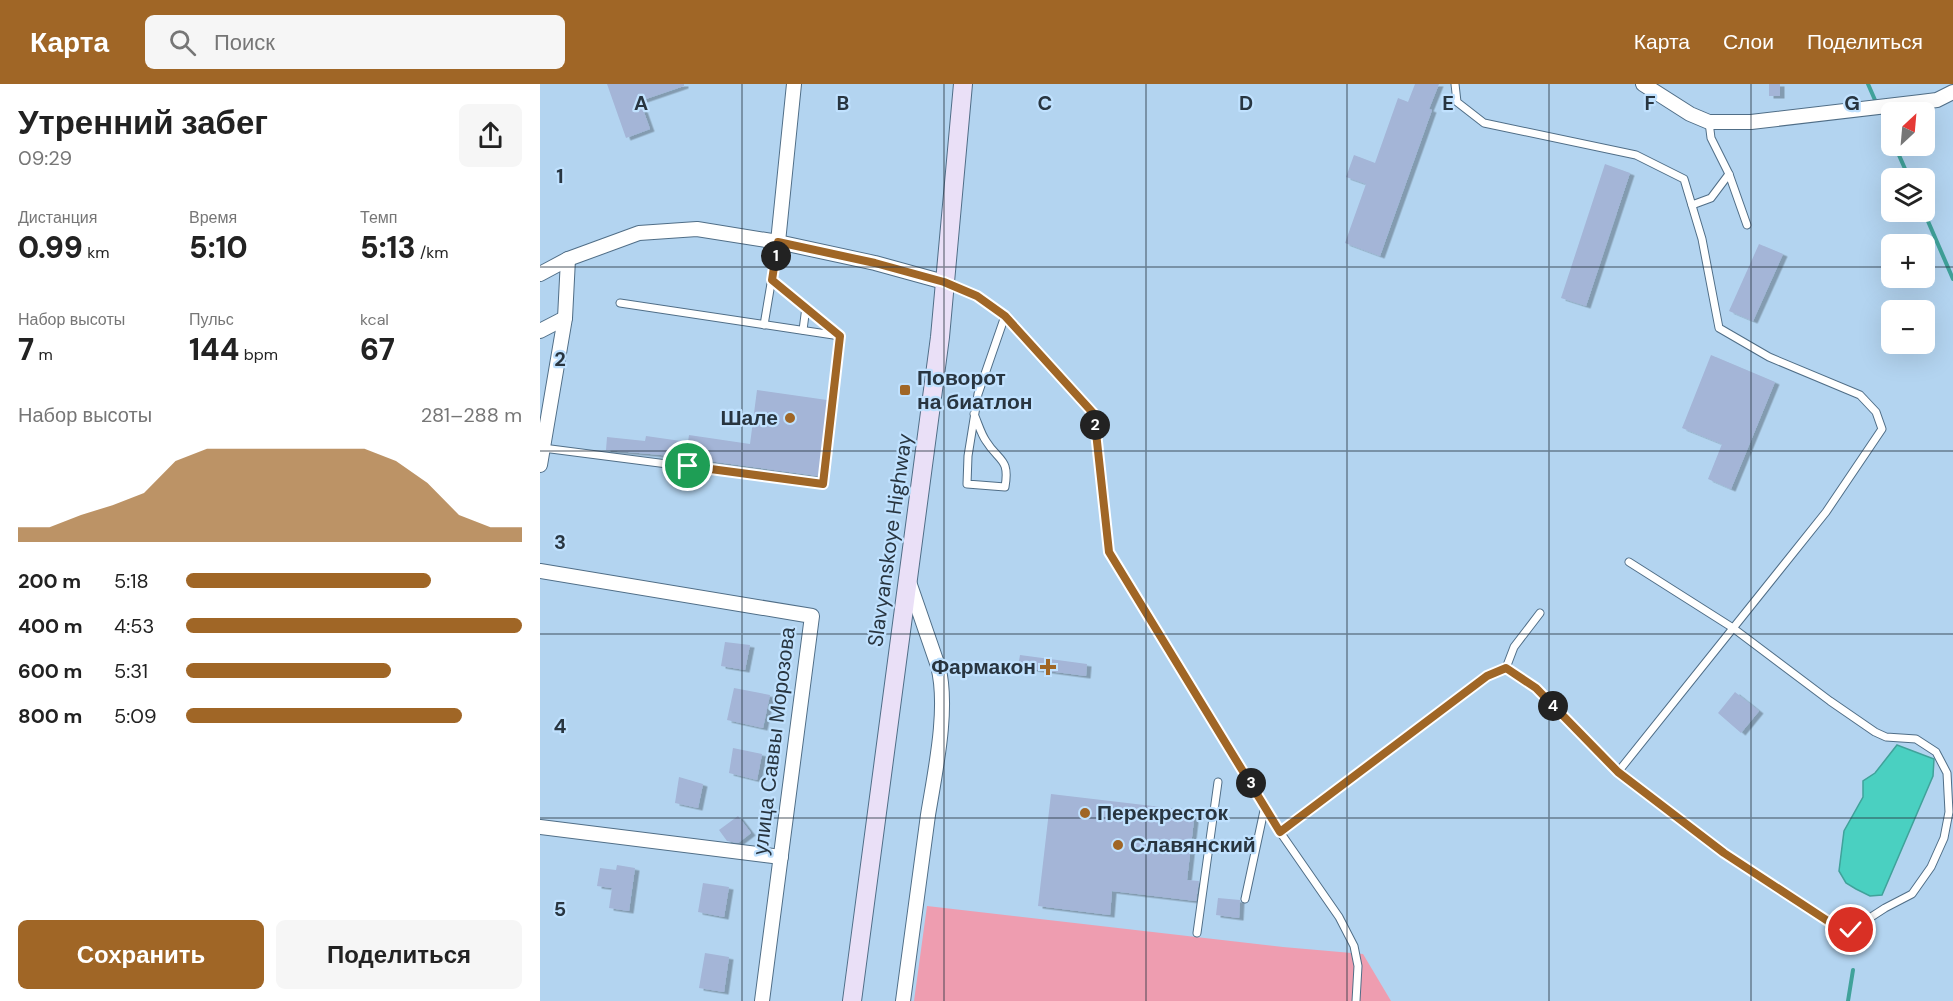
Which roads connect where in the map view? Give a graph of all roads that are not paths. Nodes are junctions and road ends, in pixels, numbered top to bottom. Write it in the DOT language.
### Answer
graph roads {
  1 [pos="794,84"];
  2 [pos="963,84"];
  3 [pos="1455,84"];
  4 [pos="1643,84"];
  5 [pos="1953,92"];
  6 [pos="1709,122"];
  7 [pos="1729,174"];
  8 [pos="1692,205"];
  9 [pos="1748,225"];
  10 [pos="778,242"];
  11 [pos="568,259"];
  12 [pos="540,274"];
  13 [pos="772,280"];
  14 [pos="944,282"];
  15 [pos="620,303"];
  16 [pos="806,307"];
  17 [pos="1005,316"];
  18 [pos="565,318"];
  19 [pos="764,325"];
  20 [pos="803,330"];
  21 [pos="540,331"];
  22 [pos="840,336"];
  23 [pos="974,414"];
  24 [pos="543,447"];
  25 [pos="540,465"];
  26 [pos="1629,562"];
  27 [pos="540,571"];
  28 [pos="909,582"];
  29 [pos="1540,613"];
  30 [pos="1733,628"];
  31 [pos="1506,668"];
  32 [pos="1618,772"];
  33 [pos="1218,782"];
  34 [pos="1265,807"];
  35 [pos="540,827"];
  36 [pos="1280,832"];
  37 [pos="781,857"];
  38 [pos="1245,900"];
  39 [pos="1197,933"];
  40 [pos="762,1001"];
  41 [pos="852,1001"];
  42 [pos="903,1001"];
  43 [pos="1356,1001"];
  1 -- 10 [label="street"];
  2 -- 14 [label="main road, Slavyanskoye Highway"];
  3 -- 8 [label="lane"];
  4 -- 6 [label="street"];
  5 -- 6 [label="street"];
  6 -- 7 [label="lane"];
  7 -- 8 [label="lane"];
  7 -- 9 [label="lane"];
  8 -- 30 [label="lane"];
  10 -- 11 [label="street"];
  10 -- 13 [label="lane"];
  10 -- 14 [label="street"];
  11 -- 12 [label="street"];
  11 -- 18 [label="street"];
  13 -- 16 [label="lane"];
  13 -- 19 [label="lane"];
  14 -- 17 [label="lane"];
  14 -- 28 [label="main road, Slavyanskoye Highway"];
  15 -- 19 [label="lane"];
  16 -- 20 [label="lane"];
  16 -- 22 [label="lane"];
  17 -- 23 [label="lane"];
  17 -- 34 [label="lane"];
  18 -- 21 [label="street"];
  18 -- 24 [label="street"];
  19 -- 20 [label="lane"];
  20 -- 22 [label="lane"];
  22 -- 24 [label="lane"];
  23 -- 23 [label="lane"];
  24 -- 25 [label="street"];
  26 -- 30 [label="lane"];
  27 -- 37 [label="street, улица Саввы Морозова"];
  28 -- 41 [label="main road, Slavyanskoye Highway"];
  28 -- 42 [label="street"];
  29 -- 31 [label="lane"];
  30 -- 32 [label="lane"];
  30 -- 32 [label="lane"];
  31 -- 32 [label="lane"];
  31 -- 36 [label="lane"];
  33 -- 39 [label="lane"];
  34 -- 36 [label="lane"];
  34 -- 38 [label="lane"];
  35 -- 37 [label="street"];
  36 -- 43 [label="lane"];
  37 -- 40 [label="street, улица Саввы Морозова"];
}
